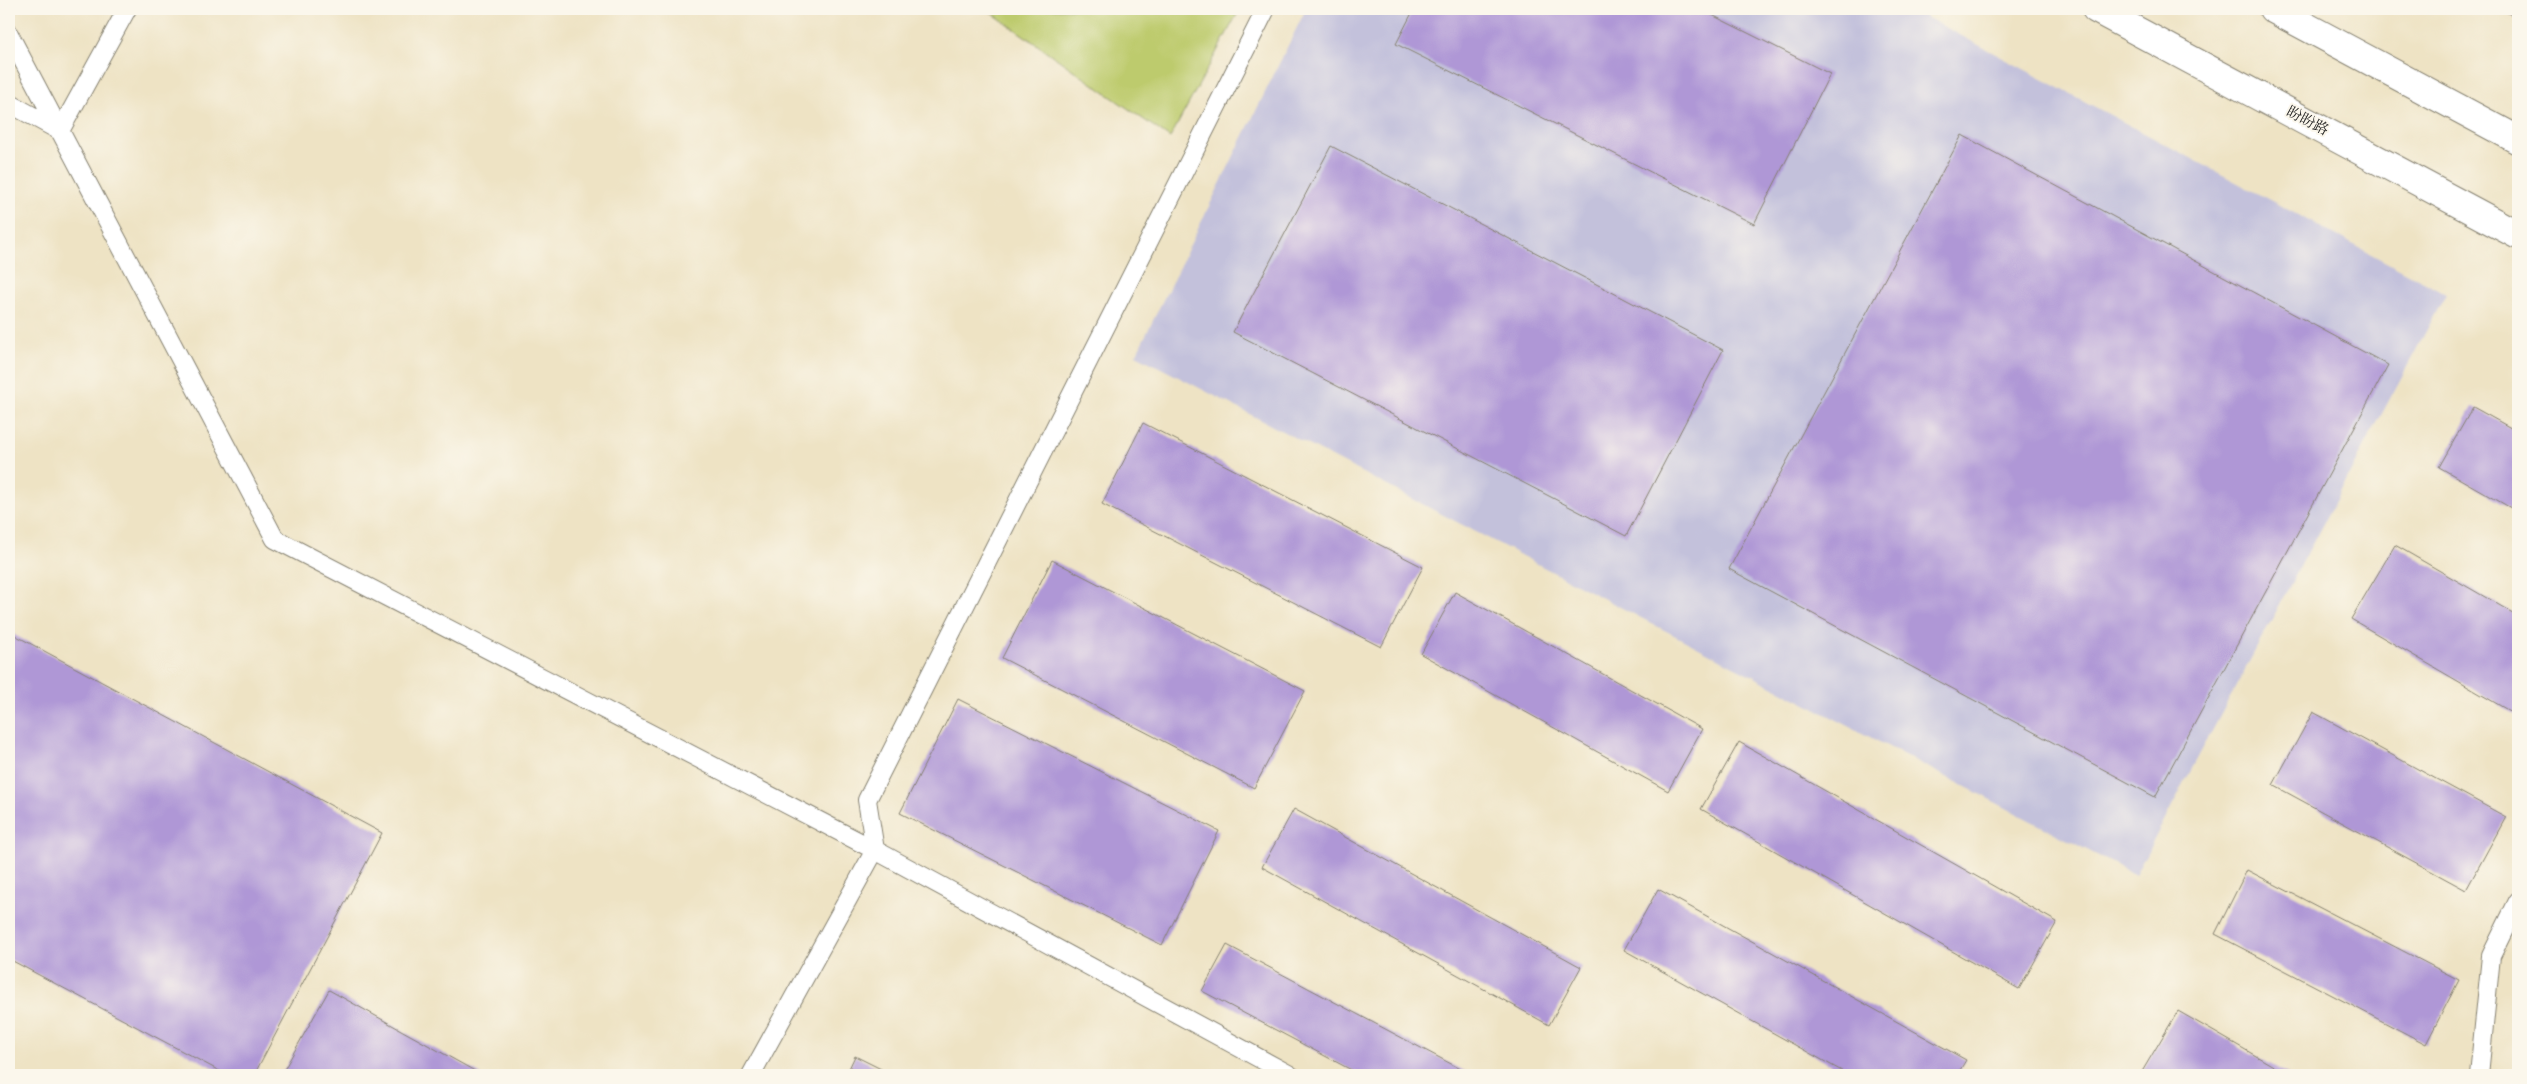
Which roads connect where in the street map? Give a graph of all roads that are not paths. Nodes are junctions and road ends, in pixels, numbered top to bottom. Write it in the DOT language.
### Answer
graph roads {
  1 [pos="127,9"];
  2 [pos="1266,9"];
  3 [pos="2096,9"];
  4 [pos="2273,9"];
  5 [pos="9,34"];
  6 [pos="9,104"];
  7 [pos="60,131"];
  8 [pos="2518,140"];
  9 [pos="2518,235"];
  10 [pos="874,850"];
  11 [pos="2518,901"];
  12 [pos="751,1075"];
  13 [pos="1290,1075"];
  14 [pos="2480,1075"];
  1 -- 7 [label="lane"];
  2 -- 10 [label="lane"];
  3 -- 9 [label="main road, 盼盼路"];
  4 -- 8 [label="main road"];
  5 -- 7 [label="lane"];
  6 -- 7 [label="lane"];
  7 -- 10 [label="lane"];
  10 -- 12 [label="lane"];
  10 -- 13 [label="lane"];
  11 -- 14 [label="lane"];
}
